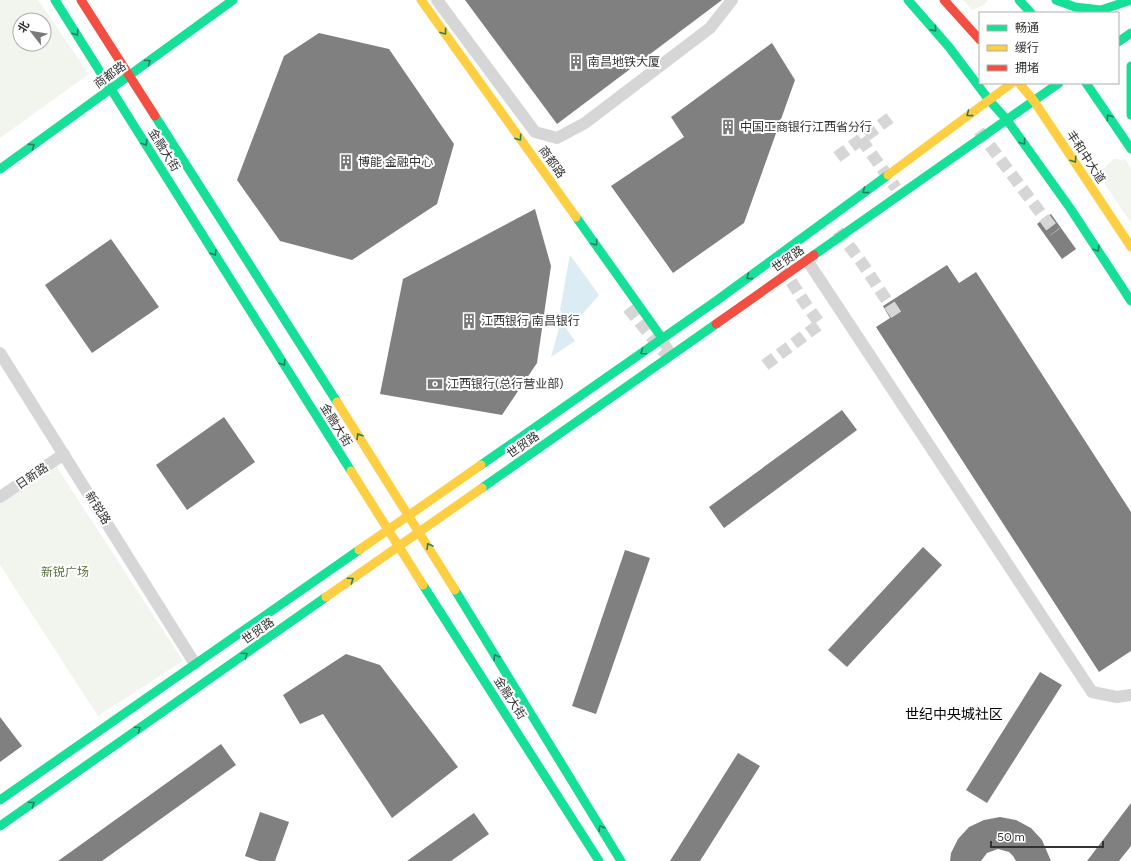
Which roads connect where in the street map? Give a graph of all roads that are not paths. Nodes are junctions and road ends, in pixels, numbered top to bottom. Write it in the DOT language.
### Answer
graph roads {
  1 [pos="55,0"];
  2 [pos="81,0"];
  3 [pos="233,0"];
  4 [pos="421,0"];
  5 [pos="437,0"];
  6 [pos="732,0"];
  7 [pos="908,0"];
  8 [pos="944,0"];
  9 [pos="1019,0"];
  10 [pos="1056,0"];
  11 [pos="1066,0"];
  12 [pos="1131,2"];
  13 [pos="1076,7"];
  14 [pos="1030,12"];
  15 [pos="1117,12"];
  16 [pos="1131,33"];
  17 [pos="979,39"];
  18 [pos="1119,41"];
  19 [pos="1131,66"];
  20 [pos="129,75"];
  21 [pos="1131,79"];
  22 [pos="1011,84"];
  23 [pos="1019,84"];
  24 [pos="1058,84"];
  25 [pos="1087,84"];
  26 [pos="111,88"];
  27 [pos="989,100"];
  28 [pos="1034,101"];
  29 [pos="1131,115"];
  30 [pos="1007,120"];
  31 [pos="1131,149"];
  32 [pos="0,169"];
  33 [pos="1131,247"];
  34 [pos="807,260"];
  35 [pos="1131,300"];
  36 [pos="662,338"];
  37 [pos="0,353"];
  38 [pos="64,454"];
  39 [pos="0,497"];
  40 [pos="409,515"];
  41 [pos="388,530"];
  42 [pos="420,532"];
  43 [pos="399,547"];
  44 [pos="195,664"];
  45 [pos="1131,695"];
  46 [pos="0,800"];
  47 [pos="0,826"];
  48 [pos="599,861"];
  49 [pos="621,861"];
  1 -- 26 [label="main road, 金融大街, one-way"];
  2 -- 20 [label="main road, 金融大街"];
  20 -- 3 [label="main road, 商都路, one-way"];
  4 -- 36 [label="main road, 商都路, one-way"];
  5 -- 6 [label="street"];
  7 -- 27 [label="main road, one-way"];
  8 -- 17 [label="main road"];
  9 -- 14 [label="main road"];
  10 -- 13 [label="main road"];
  11 -- 13 [label="main road"];
  12 -- 13 [label="main road"];
  12 -- 15 [label="main road"];
  16 -- 18 [label="main road"];
  19 -- 21 [label="main road"];
  20 -- 26 [label="main road, 商都路"];
  40 -- 20 [label="main road, 金融大街, one-way"];
  21 -- 29 [label="main road"];
  22 -- 27 [label="main road, 世贸路"];
  23 -- 28 [label="main road, 丰和中大道"];
  24 -- 28 [label="main road, 世贸路"];
  31 -- 25 [label="main road, one-way"];
  32 -- 26 [label="main road, 商都路, one-way"];
  26 -- 41 [label="main road, 金融大街, one-way"];
  27 -- 30 [label="main road"];
  27 -- 36 [label="main road, 世贸路, one-way"];
  28 -- 30 [label="main road, 世贸路"];
  28 -- 33 [label="main road, 丰和中大道, one-way"];
  30 -- 34 [label="main road, 世贸路"];
  30 -- 35 [label="main road, one-way"];
  34 -- 42 [label="main road, 世贸路"];
  34 -- 45 [label="street"];
  36 -- 40 [label="main road, 世贸路, one-way"];
  37 -- 38 [label="street, 新锐路"];
  38 -- 39 [label="street, 日新路"];
  38 -- 44 [label="street, 新锐路"];
  40 -- 41 [label="main road, 世贸路"];
  40 -- 42 [label="main road, 金融大街"];
  41 -- 43 [label="main road, 金融大街"];
  41 -- 44 [label="main road, 世贸路"];
  42 -- 43 [label="main road, 世贸路"];
  49 -- 42 [label="main road, 金融大街, one-way"];
  47 -- 43 [label="main road, 世贸路, one-way"];
  43 -- 48 [label="main road, 金融大街"];
  44 -- 46 [label="main road, 世贸路"];
}
